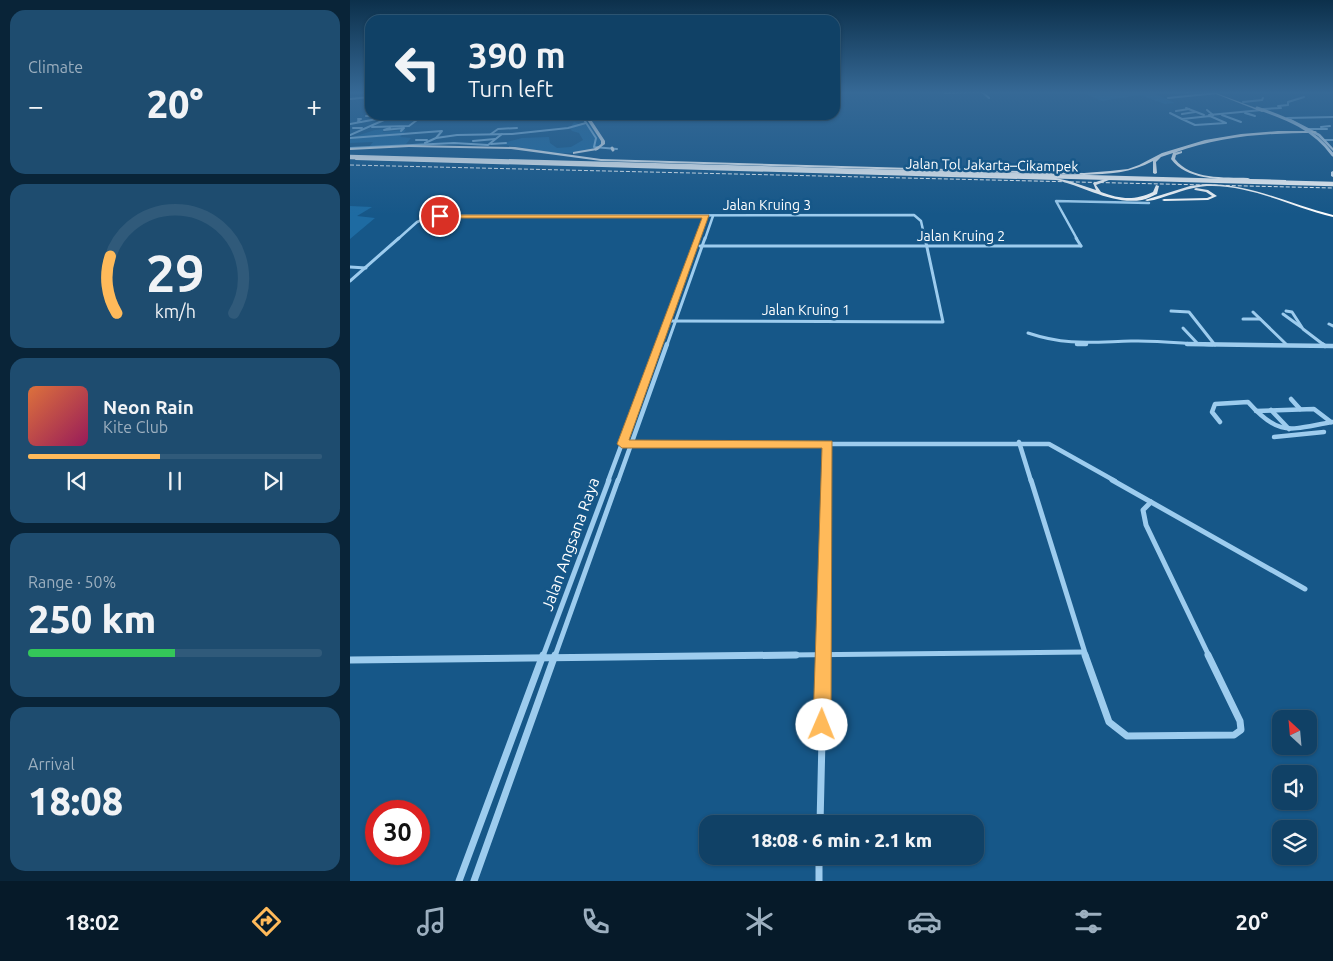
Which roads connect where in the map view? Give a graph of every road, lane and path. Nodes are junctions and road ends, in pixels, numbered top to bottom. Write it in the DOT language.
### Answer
graph roads {
  1 [pos="392,133"];
  2 [pos="413,133"];
  3 [pos="439,133"];
  4 [pos="525,133"];
  5 [pos="593,133"];
  6 [pos="598,133"];
  7 [pos="602,133"];
  8 [pos="1250,133"];
  9 [pos="1274,133"];
  10 [pos="1312,133"];
  11 [pos="1312,133"];
  12 [pos="401,134"];
  13 [pos="491,134"];
  14 [pos="502,134"];
  15 [pos="513,134"];
  16 [pos="1253,134"];
  17 [pos="389,135"];
  18 [pos="350,136"];
  19 [pos="408,136"];
  20 [pos="436,139"];
  21 [pos="495,139"];
  22 [pos="416,140"];
  23 [pos="430,140"];
  24 [pos="1325,140"];
  25 [pos="1333,140"];
  26 [pos="473,141"];
  27 [pos="506,143"];
  28 [pos="363,144"];
  29 [pos="421,144"];
  30 [pos="491,144"];
  31 [pos="359,148"];
  32 [pos="511,148"];
  33 [pos="350,149"];
  34 [pos="614,149"];
  35 [pos="1174,151"];
  36 [pos="1332,151"];
  37 [pos="350,157"];
  38 [pos="413,162"];
  39 [pos="1156,174"];
  40 [pos="1047,178"];
  41 [pos="1108,179"];
  42 [pos="1254,180"];
  43 [pos="1333,184"];
  44 [pos="1156,186"];
  45 [pos="1176,193"];
  46 [pos="1149,203"];
  47 [pos="710,216"];
  48 [pos="1333,216"];
  49 [pos="696,246"];
  50 [pos="702,246"];
  51 [pos="927,246"];
  52 [pos="350,267"];
  53 [pos="366,268"];
  54 [pos="350,281"];
  55 [pos="1171,311"];
  56 [pos="1253,312"];
  57 [pos="1285,313"];
  58 [pos="1243,319"];
  59 [pos="1260,319"];
  60 [pos="668,321"];
  61 [pos="676,321"];
  62 [pos="943,322"];
  63 [pos="1184,328"];
  64 [pos="1028,333"];
  65 [pos="1198,344"];
  66 [pos="1286,344"];
  67 [pos="1215,345"];
  68 [pos="1325,346"];
  69 [pos="1333,346"];
  70 [pos="1291,399"];
  71 [pos="1300,409"];
  72 [pos="1271,410"];
  73 [pos="1256,411"];
  74 [pos="1220,422"];
  75 [pos="1332,422"];
  76 [pos="1288,429"];
  77 [pos="1324,432"];
  78 [pos="1293,434"];
  79 [pos="1274,436"];
  80 [pos="1019,442"];
  81 [pos="622,444"];
  82 [pos="631,444"];
  83 [pos="828,444"];
  84 [pos="1151,502"];
  85 [pos="1305,589"];
  86 [pos="1084,652"];
  87 [pos="823,655"];
  88 [pos="543,658"];
  89 [pos="554,658"];
  90 [pos="350,660"];
  91 [pos="820,815"];
  92 [pos="819,865"];
  93 [pos="459,881"];
  94 [pos="474,881"];
  95 [pos="819,881"];
  1 -- 17 [label="street"];
  2 -- 12 [label="street"];
  3 -- 20 [label="street"];
  4 -- 15 [label="street"];
  5 -- 34 [label="street"];
  6 -- 32 [label="highway"];
  7 -- 34 [label="highway"];
  8 -- 35 [label="highway"];
  9 -- 16 [label="highway"];
  10 -- 36 [label="main road, bridge"];
  11 -- 24 [label="main road"];
  11 -- 36 [label="main road"];
  12 -- 17 [label="street"];
  12 -- 19 [label="street"];
  13 -- 14 [label="street"];
  13 -- 20 [label="street"];
  14 -- 15 [label="street"];
  14 -- 21 [label="street"];
  16 -- 39 [label="highway"];
  16 -- 42 [label="highway"];
  17 -- 18 [label="street"];
  20 -- 23 [label="street"];
  21 -- 26 [label="street"];
  21 -- 30 [label="street"];
  22 -- 23 [label="street"];
  23 -- 29 [label="street"];
  24 -- 25 [label="street"];
  24 -- 36 [label="main road"];
  27 -- 30 [label="street"];
  28 -- 31 [label="street"];
  29 -- 30 [label="street"];
  29 -- 31 [label="street"];
  31 -- 33 [label="street"];
  32 -- 33 [label="highway"];
  32 -- 35 [label="highway"];
  34 -- 38 [label="highway, bridge"];
  35 -- 39 [label="highway"];
  37 -- 38 [label="highway"];
  37 -- 41 [label="highway, Jalan Tol Jakarta–Cikampek"];
  37 -- 42 [label="highway, Jalan Tol Jakarta–Cikampek"];
  37 -- 43 [label="highway, bridge"];
  38 -- 40 [label="highway"];
  39 -- 44 [label="highway, bridge"];
  40 -- 44 [label="highway"];
  40 -- 45 [label="highway"];
  41 -- 43 [label="highway, Jalan Tol Jakarta–Cikampek"];
  41 -- 44 [label="highway"];
  42 -- 43 [label="highway, Jalan Tol Jakarta–Cikampek"];
  45 -- 46 [label="highway"];
  45 -- 48 [label="highway"];
  46 -- 51 [label="street, Jalan Kruing 2"];
  47 -- 49 [label="street, Jalan Angsana Raya"];
  47 -- 50 [label="street, Jalan Angsana Raya"];
  47 -- 51 [label="street, Jalan Kruing 3"];
  47 -- 53 [label="street, Jalan Kruing 3"];
  49 -- 50 [label="street, Jalan Kruing 2"];
  49 -- 60 [label="street, Jalan Angsana Raya"];
  50 -- 51 [label="street, Jalan Kruing 2"];
  50 -- 61 [label="street, Jalan Angsana Raya"];
  51 -- 62 [label="street, Jalan Kruing 3"];
  52 -- 53 [label="street"];
  53 -- 54 [label="street, Jalan Kruing 3"];
  55 -- 67 [label="street"];
  56 -- 59 [label="street"];
  57 -- 68 [label="street"];
  58 -- 59 [label="street"];
  59 -- 66 [label="street"];
  60 -- 61 [label="street, Jalan Kruing 1"];
  60 -- 81 [label="street, Jalan Angsana Raya"];
  61 -- 62 [label="street, Jalan Kruing 1"];
  61 -- 82 [label="street, Jalan Angsana Raya"];
  63 -- 65 [label="street"];
  64 -- 65 [label="street"];
  65 -- 67 [label="street"];
  66 -- 67 [label="street"];
  66 -- 68 [label="street"];
  68 -- 69 [label="street"];
  70 -- 71 [label="street"];
  71 -- 72 [label="street"];
  71 -- 75 [label="street"];
  72 -- 73 [label="street"];
  72 -- 76 [label="street"];
  73 -- 74 [label="street"];
  73 -- 76 [label="street"];
  75 -- 76 [label="street"];
  76 -- 78 [label="street"];
  77 -- 78 [label="street"];
  78 -- 79 [label="street"];
  80 -- 83 [label="street"];
  80 -- 84 [label="street"];
  80 -- 86 [label="street"];
  81 -- 82 [label="street"];
  81 -- 88 [label="street, Jalan Angsana Raya"];
  82 -- 83 [label="street"];
  82 -- 89 [label="street, Jalan Angsana Raya"];
  83 -- 87 [label="street"];
  84 -- 85 [label="street"];
  84 -- 86 [label="street"];
  86 -- 87 [label="street"];
  87 -- 89 [label="street"];
  87 -- 91 [label="street"];
  88 -- 89 [label="street"];
  88 -- 90 [label="street"];
  88 -- 93 [label="street, Jalan Angsana Raya"];
  89 -- 94 [label="street, Jalan Angsana Raya"];
  92 -- 95 [label="street"];
}
